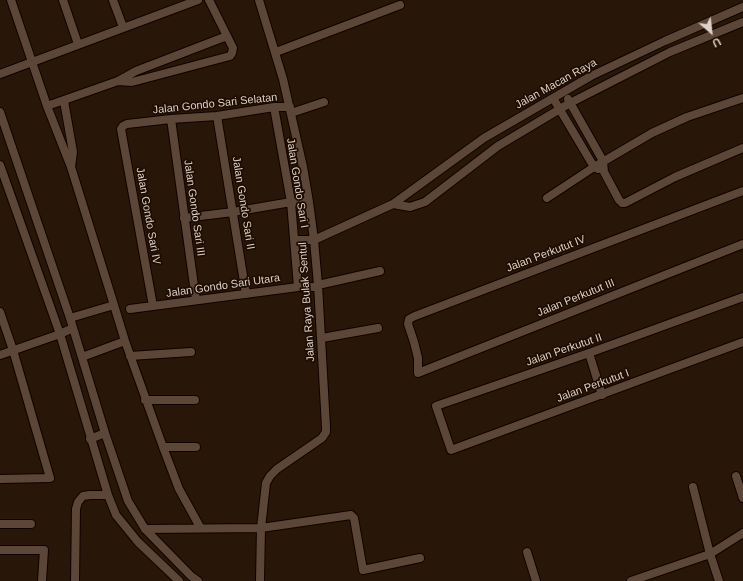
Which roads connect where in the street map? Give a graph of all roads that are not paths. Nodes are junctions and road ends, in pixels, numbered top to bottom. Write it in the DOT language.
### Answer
graph roads {
  1 [pos="11,0"];
  2 [pos="63,0"];
  3 [pos="113,0"];
  4 [pos="198,0"];
  5 [pos="209,0"];
  6 [pos="259,0"];
  7 [pos="400,4"];
  8 [pos="743,8"];
  9 [pos="743,22"];
  10 [pos="123,27"];
  11 [pos="227,36"];
  12 [pos="665,41"];
  13 [pos="78,44"];
  14 [pos="276,52"];
  15 [pos="670,52"];
  16 [pos="32,62"];
  17 [pos="0,74"];
  18 [pos="118,81"];
  19 [pos="564,92"];
  20 [pos="553,98"];
  21 [pos="743,98"];
  22 [pos="64,101"];
  23 [pos="324,102"];
  24 [pos="570,103"];
  25 [pos="47,106"];
  26 [pos="274,107"];
  27 [pos="560,109"];
  28 [pos="290,110"];
  29 [pos="0,112"];
  30 [pos="217,116"];
  31 [pos="171,119"];
  32 [pos="121,129"];
  33 [pos="743,148"];
  34 [pos="604,161"];
  35 [pos="0,165"];
  36 [pos="70,167"];
  37 [pos="594,167"];
  38 [pos="604,172"];
  39 [pos="743,191"];
  40 [pos="547,198"];
  41 [pos="291,202"];
  42 [pos="309,202"];
  43 [pos="393,204"];
  44 [pos="233,212"];
  45 [pos="184,218"];
  46 [pos="295,240"];
  47 [pos="314,240"];
  48 [pos="743,244"];
  49 [pos="380,271"];
  50 [pos="318,286"];
  51 [pos="298,287"];
  52 [pos="246,294"];
  53 [pos="743,297"];
  54 [pos="196,300"];
  55 [pos="114,305"];
  56 [pos="153,306"];
  57 [pos="130,309"];
  58 [pos="0,312"];
  59 [pos="70,318"];
  60 [pos="73,328"];
  61 [pos="378,328"];
  62 [pos="60,334"];
  63 [pos="322,338"];
  64 [pos="125,341"];
  65 [pos="743,342"];
  66 [pos="13,350"];
  67 [pos="192,352"];
  68 [pos="589,353"];
  69 [pos="0,355"];
  70 [pos="130,356"];
  71 [pos="82,357"];
  72 [pos="418,373"];
  73 [pos="602,395"];
  74 [pos="145,400"];
  75 [pos="195,400"];
  76 [pos="105,433"];
  77 [pos="90,439"];
  78 [pos="163,447"];
  79 [pos="196,447"];
  80 [pos="451,450"];
  81 [pos="736,476"];
  82 [pos="1,477"];
  83 [pos="693,487"];
  84 [pos="108,495"];
  85 [pos="743,498"];
  86 [pos="0,524"];
  87 [pos="31,524"];
  88 [pos="200,527"];
  89 [pos="261,528"];
  90 [pos="146,529"];
  91 [pos="743,533"];
  92 [pos="0,550"];
  93 [pos="527,552"];
  94 [pos="710,554"];
  95 [pos="420,558"];
  96 [pos="42,581"];
  97 [pos="74,581"];
  98 [pos="179,581"];
  99 [pos="198,581"];
  100 [pos="260,581"];
  101 [pos="536,581"];
  102 [pos="631,581"];
  103 [pos="718,581"];
  1 -- 16 [label="street"];
  2 -- 13 [label="street"];
  3 -- 10 [label="street"];
  4 -- 10 [label="street"];
  5 -- 11 [label="street"];
  6 -- 14 [label="street, Jalan Raya Bulak Sentul"];
  7 -- 14 [label="street"];
  8 -- 12 [label="street, Jalan Macan Raya"];
  9 -- 15 [label="street"];
  10 -- 13 [label="street"];
  11 -- 18 [label="street"];
  11 -- 18 [label="street"];
  12 -- 15 [label="street"];
  12 -- 19 [label="street, Jalan Macan Raya"];
  13 -- 16 [label="street"];
  14 -- 28 [label="street, Jalan Raya Bulak Sentul"];
  15 -- 24 [label="street"];
  16 -- 17 [label="street"];
  16 -- 25 [label="street"];
  18 -- 22 [label="street"];
  19 -- 20 [label="street, Jalan Macan Raya"];
  19 -- 24 [label="street"];
  20 -- 27 [label="street"];
  20 -- 43 [label="street, Jalan Macan Raya"];
  21 -- 34 [label="street"];
  22 -- 25 [label="street"];
  22 -- 36 [label="street"];
  23 -- 28 [label="street, Jalan Gondo Sari Selatan"];
  24 -- 27 [label="street"];
  24 -- 34 [label="street"];
  25 -- 36 [label="street"];
  26 -- 28 [label="street, Jalan Gondo Sari Selatan"];
  26 -- 30 [label="street, Jalan Gondo Sari Selatan"];
  26 -- 41 [label="street, Jalan Gondo Sari I"];
  27 -- 37 [label="street"];
  27 -- 43 [label="street"];
  28 -- 42 [label="street, Jalan Raya Bulak Sentul"];
  29 -- 59 [label="street"];
  30 -- 31 [label="street, Jalan Gondo Sari Selatan"];
  30 -- 44 [label="street, Jalan Gondo Sari II"];
  31 -- 32 [label="street, Jalan Gondo Sari Selatan"];
  31 -- 45 [label="street, Jalan Gondo Sari III"];
  32 -- 56 [label="street, Jalan Gondo Sari IV"];
  33 -- 38 [label="street"];
  34 -- 37 [label="street"];
  34 -- 38 [label="street"];
  35 -- 62 [label="street"];
  36 -- 55 [label="street"];
  37 -- 38 [label="street"];
  37 -- 40 [label="street"];
  39 -- 72 [label="street, Jalan Perkutut IV"];
  41 -- 42 [label="street"];
  41 -- 44 [label="street"];
  41 -- 46 [label="street, Jalan Gondo Sari I"];
  42 -- 47 [label="street, Jalan Raya Bulak Sentul"];
  43 -- 47 [label="street, Jalan Macan Raya"];
  44 -- 45 [label="street"];
  44 -- 52 [label="street, Jalan Gondo Sari II"];
  45 -- 54 [label="street, Jalan Gondo Sari III"];
  46 -- 47 [label="street, Jalan Macan Raya"];
  46 -- 51 [label="street, Jalan Gondo Sari I"];
  47 -- 50 [label="street, Jalan Raya Bulak Sentul"];
  48 -- 72 [label="street, Jalan Perkutut III"];
  49 -- 50 [label="street, Jalan Gondo Sari Utara"];
  50 -- 51 [label="street, Jalan Gondo Sari Utara"];
  50 -- 63 [label="street, Jalan Raya Bulak Sentul"];
  51 -- 52 [label="street, Jalan Gondo Sari Utara"];
  52 -- 54 [label="street, Jalan Gondo Sari Utara"];
  53 -- 68 [label="street, Jalan Perkutut II"];
  54 -- 56 [label="street, Jalan Gondo Sari Utara"];
  55 -- 59 [label="street"];
  55 -- 64 [label="street"];
  56 -- 57 [label="street, Jalan Gondo Sari Utara"];
  58 -- 66 [label="street"];
  59 -- 60 [label="street"];
  60 -- 62 [label="street"];
  60 -- 71 [label="street"];
  61 -- 63 [label="street"];
  62 -- 66 [label="street"];
  62 -- 77 [label="street"];
  63 -- 89 [label="street, Jalan Raya Bulak Sentul"];
  64 -- 70 [label="street"];
  64 -- 71 [label="street"];
  65 -- 73 [label="street, Jalan Perkutut I"];
  66 -- 69 [label="street"];
  66 -- 82 [label="street"];
  67 -- 70 [label="street"];
  68 -- 73 [label="street"];
  68 -- 80 [label="street, Jalan Perkutut II"];
  70 -- 74 [label="street"];
  71 -- 76 [label="street"];
  73 -- 80 [label="street, Jalan Perkutut I"];
  74 -- 75 [label="street"];
  74 -- 78 [label="street"];
  76 -- 77 [label="street"];
  76 -- 90 [label="street"];
  77 -- 84 [label="street"];
  78 -- 79 [label="street"];
  78 -- 88 [label="street"];
  81 -- 85 [label="street"];
  83 -- 94 [label="street"];
  84 -- 97 [label="street"];
  84 -- 98 [label="street"];
  86 -- 87 [label="street"];
  88 -- 89 [label="street"];
  88 -- 90 [label="street"];
  89 -- 95 [label="street"];
  89 -- 100 [label="street, Jalan Raya Bulak Sentul"];
  90 -- 99 [label="street"];
  91 -- 94 [label="street"];
  92 -- 96 [label="street"];
  93 -- 101 [label="street"];
  94 -- 102 [label="street"];
  94 -- 103 [label="street"];
}
